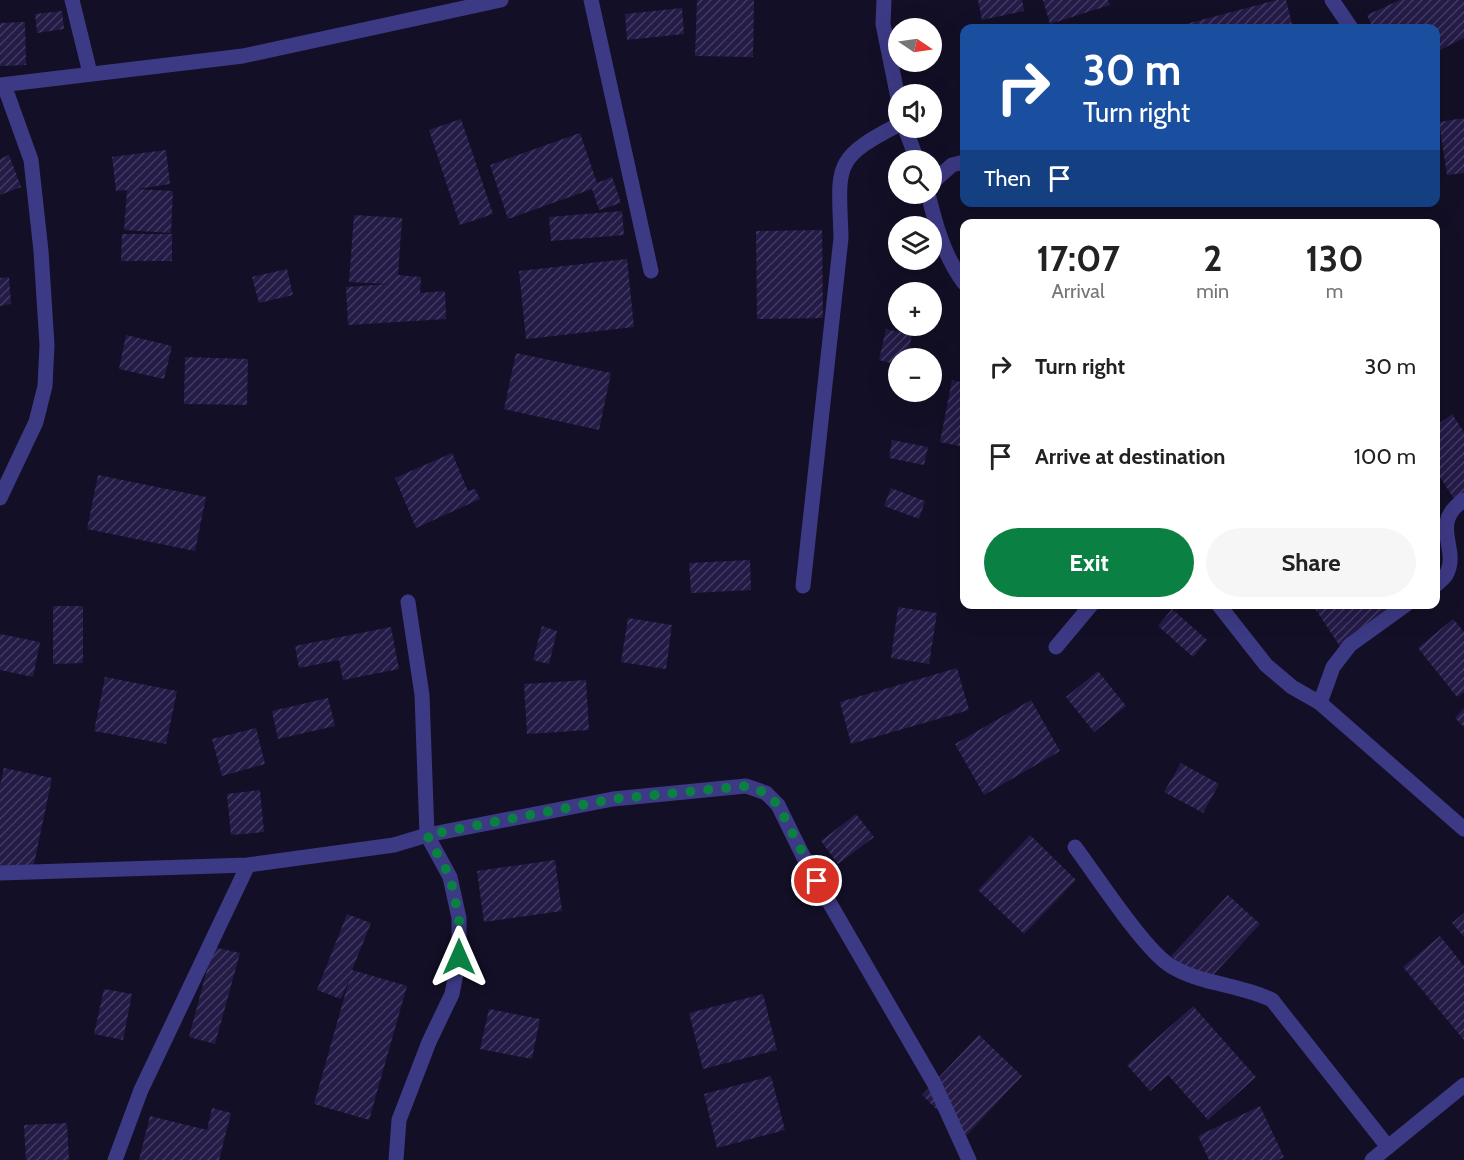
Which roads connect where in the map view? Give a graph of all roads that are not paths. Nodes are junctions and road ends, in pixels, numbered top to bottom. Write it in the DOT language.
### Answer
graph roads {
  1 [pos="72,0"];
  2 [pos="501,0"];
  3 [pos="591,0"];
  4 [pos="884,0"];
  5 [pos="1332,0"];
  6 [pos="1348,24"];
  7 [pos="90,73"];
  8 [pos="895,84"];
  9 [pos="2,85"];
  10 [pos="888,130"];
  11 [pos="960,163"];
  12 [pos="942,174"];
  13 [pos="930,204"];
  14 [pos="651,271"];
  15 [pos="960,278"];
  16 [pos="0,498"];
  17 [pos="1464,500"];
  18 [pos="1440,581"];
  19 [pos="803,586"];
  20 [pos="408,602"];
  21 [pos="1088,609"];
  22 [pos="1222,609"];
  23 [pos="1400,609"];
  24 [pos="1056,646"];
  25 [pos="1320,703"];
  26 [pos="1464,829"];
  27 [pos="427,835"];
  28 [pos="1075,847"];
  29 [pos="248,865"];
  30 [pos="0,873"];
  31 [pos="1464,1085"];
  32 [pos="1388,1147"];
  33 [pos="115,1160"];
  34 [pos="396,1160"];
  35 [pos="969,1160"];
  36 [pos="1372,1160"];
  1 -- 7 [label="street"];
  2 -- 7 [label="street"];
  3 -- 14 [label="street"];
  4 -- 8 [label="street"];
  5 -- 6 [label="street"];
  7 -- 9 [label="street"];
  9 -- 16 [label="street"];
  10 -- 19 [label="street"];
  11 -- 12 [label="street"];
  13 -- 15 [label="street"];
  17 -- 18 [label="street"];
  20 -- 27 [label="street"];
  21 -- 24 [label="street"];
  22 -- 25 [label="street"];
  23 -- 25 [label="street"];
  25 -- 26 [label="street"];
  27 -- 29 [label="street"];
  27 -- 34 [label="street"];
  27 -- 35 [label="street"];
  28 -- 32 [label="street"];
  29 -- 30 [label="street"];
  29 -- 33 [label="street"];
  31 -- 32 [label="street"];
  32 -- 36 [label="street"];
}
